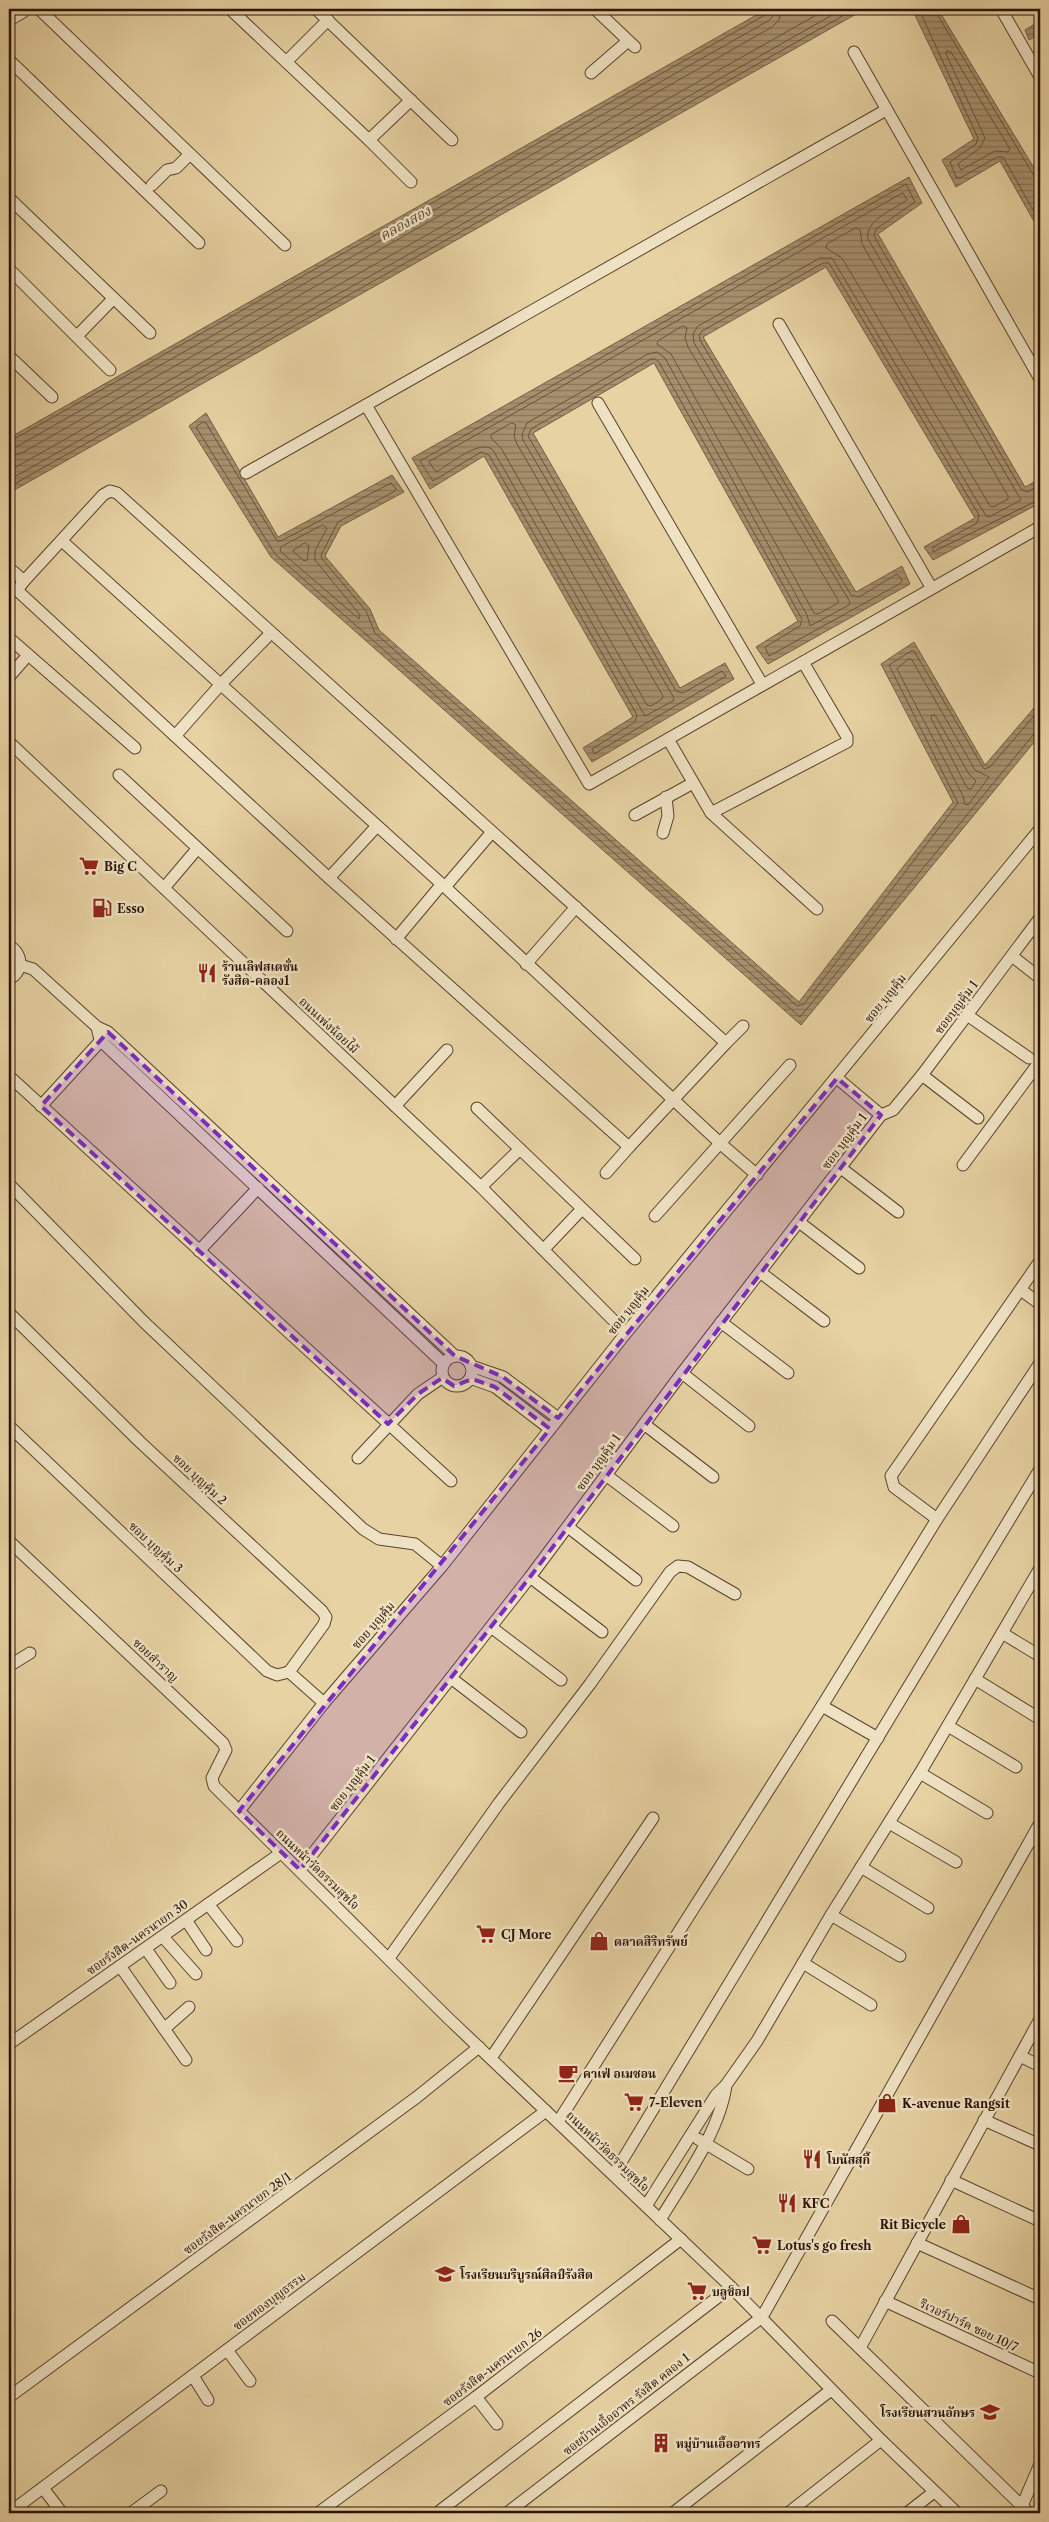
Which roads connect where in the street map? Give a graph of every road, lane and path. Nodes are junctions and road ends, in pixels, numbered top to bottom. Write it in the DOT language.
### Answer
graph roads {
  1 [pos="24,9"];
  2 [pos="40,9"];
  3 [pos="230,9"];
  4 [pos="316,9"];
  5 [pos="595,9"];
  6 [pos="1001,9"];
  7 [pos="9,18"];
  8 [pos="328,20"];
  9 [pos="854,52"];
  10 [pos="9,60"];
  11 [pos="286,62"];
  12 [pos="590,73"];
  13 [pos="1040,77"];
  14 [pos="411,100"];
  15 [pos="886,110"];
  16 [pos="369,140"];
  17 [pos="452,140"];
  18 [pos="189,155"];
  19 [pos="411,182"];
  20 [pos="152,185"];
  21 [pos="9,198"];
  22 [pos="199,243"];
  23 [pos="285,245"];
  24 [pos="9,269"];
  25 [pos="113,299"];
  26 [pos="779,324"];
  27 [pos="150,333"];
  28 [pos="77,336"];
  29 [pos="9,356"];
  30 [pos="110,370"];
  31 [pos="1040,379"];
  32 [pos="52,397"];
  33 [pos="598,403"];
  34 [pos="366,405"];
  35 [pos="246,473"];
  36 [pos="1040,527"];
  37 [pos="62,541"];
  38 [pos="9,568"];
  39 [pos="24,582"];
  40 [pos="931,588"];
  41 [pos="270,634"];
  42 [pos="9,638"];
  43 [pos="28,655"];
  44 [pos="803,662"];
  45 [pos="9,677"];
  46 [pos="221,684"];
  47 [pos="762,684"];
  48 [pos="175,736"];
  49 [pos="668,739"];
  50 [pos="9,742"];
  51 [pos="135,748"];
  52 [pos="119,774"];
  53 [pos="694,783"];
  54 [pos="666,797"];
  55 [pos="711,813"];
  56 [pos="635,815"];
  57 [pos="377,826"];
  58 [pos="1040,829"];
  59 [pos="492,832"];
  60 [pos="663,833"];
  61 [pos="197,849"];
  62 [pos="329,878"];
  63 [pos="443,885"];
  64 [pos="164,888"];
  65 [pos="576,907"];
  66 [pos="817,909"];
  67 [pos="1040,918"];
  68 [pos="287,931"];
  69 [pos="396,939"];
  70 [pos="9,946"];
  71 [pos="1012,956"];
  72 [pos="526,964"];
  73 [pos="20,965"];
  74 [pos="1040,978"];
  75 [pos="9,979"];
  76 [pos="968,1015"];
  77 [pos="743,1026"];
  78 [pos="102,1033"];
  79 [pos="726,1043"];
  80 [pos="447,1050"];
  81 [pos="1035,1059"];
  82 [pos="790,1065"];
  83 [pos="922,1075"];
  84 [pos="9,1076"];
  85 [pos="837,1078"];
  86 [pos="674,1100"];
  87 [pos="42,1106"];
  88 [pos="395,1106"];
  89 [pos="477,1108"];
  90 [pos="881,1114"];
  91 [pos="978,1118"];
  92 [pos="721,1144"];
  93 [pos="629,1147"];
  94 [pos="520,1149"];
  95 [pos="963,1165"];
  96 [pos="841,1168"];
  97 [pos="606,1173"];
  98 [pos="757,1175"];
  99 [pos="9,1184"];
  100 [pos="481,1187"];
  101 [pos="258,1188"];
  102 [pos="582,1209"];
  103 [pos="898,1212"];
  104 [pos="655,1216"];
  105 [pos="799,1222"];
  106 [pos="544,1249"];
  107 [pos="199,1251"];
  108 [pos="635,1259"];
  109 [pos="1040,1261"];
  110 [pos="859,1268"];
  111 [pos="760,1272"];
  112 [pos="1020,1290"];
  113 [pos="1040,1304"];
  114 [pos="9,1313"];
  115 [pos="824,1321"];
  116 [pos="721,1322"];
  117 [pos="626,1334"];
  118 [pos="455,1356"];
  119 [pos="1040,1363"];
  120 [pos="444,1364"];
  121 [pos="471,1372"];
  122 [pos="682,1373"];
  123 [pos="788,1374"];
  124 [pos="443,1377"];
  125 [pos="558,1418"];
  126 [pos="388,1424"];
  127 [pos="644,1424"];
  128 [pos="9,1426"];
  129 [pos="748,1426"];
  130 [pos="550,1429"];
  131 [pos="358,1458"];
  132 [pos="1040,1469"];
  133 [pos="606,1475"];
  134 [pos="713,1477"];
  135 [pos="450,1481"];
  136 [pos="937,1519"];
  137 [pos="568,1526"];
  138 [pos="673,1526"];
  139 [pos="11,1547"];
  140 [pos="442,1566"];
  141 [pos="1040,1568"];
  142 [pos="530,1577"];
  143 [pos="636,1580"];
  144 [pos="1036,1584"];
  145 [pos="735,1594"];
  146 [pos="491,1627"];
  147 [pos="602,1632"];
  148 [pos="1002,1633"];
  149 [pos="30,1653"];
  150 [pos="1040,1656"];
  151 [pos="9,1666"];
  152 [pos="288,1672"];
  153 [pos="451,1678"];
  154 [pos="975,1679"];
  155 [pos="561,1680"];
  156 [pos="324,1703"];
  157 [pos="822,1706"];
  158 [pos="1040,1719"];
  159 [pos="948,1726"];
  160 [pos="521,1732"];
  161 [pos="878,1738"];
  162 [pos="1016,1767"];
  163 [pos="920,1773"];
  164 [pos="239,1810"];
  165 [pos="987,1813"];
  166 [pos="653,1818"];
  167 [pos="1040,1823"];
  168 [pos="889,1824"];
  169 [pos="281,1853"];
  170 [pos="956,1862"];
  171 [pos="861,1867"];
  172 [pos="300,1870"];
  173 [pos="208,1904"];
  174 [pos="928,1908"];
  175 [pos="831,1916"];
  176 [pos="186,1920"];
  177 [pos="163,1937"];
  178 [pos="237,1941"];
  179 [pos="146,1949"];
  180 [pos="206,1950"];
  181 [pos="900,1956"];
  182 [pos="389,1958"];
  183 [pos="803,1963"];
  184 [pos="120,1966"];
  185 [pos="196,1974"];
  186 [pos="170,1983"];
  187 [pos="871,2005"];
  188 [pos="188,2007"];
  189 [pos="1040,2019"];
  190 [pos="164,2028"];
  191 [pos="9,2044"];
  192 [pos="479,2047"];
  193 [pos="1020,2056"];
  194 [pos="491,2058"];
  195 [pos="186,2060"];
  196 [pos="1040,2066"];
  197 [pos="726,2085"];
  198 [pos="546,2111"];
  199 [pos="984,2120"];
  200 [pos="558,2122"];
  201 [pos="692,2136"];
  202 [pos="704,2143"];
  203 [pos="1040,2146"];
  204 [pos="748,2169"];
  205 [pos="614,2174"];
  206 [pos="951,2180"];
  207 [pos="646,2206"];
  208 [pos="660,2220"];
  209 [pos="1040,2221"];
  210 [pos="681,2239"];
  211 [pos="917,2243"];
  212 [pos="731,2286"];
  213 [pos="1040,2299"];
  214 [pos="885,2301"];
  215 [pos="762,2317"];
  216 [pos="832,2321"];
  217 [pos="860,2348"];
  218 [pos="227,2350"];
  219 [pos="1040,2373"];
  220 [pos="193,2376"];
  221 [pos="250,2380"];
  222 [pos="831,2390"];
  223 [pos="9,2397"];
  224 [pos="476,2397"];
  225 [pos="208,2400"];
  226 [pos="497,2424"];
  227 [pos="881,2440"];
  228 [pos="1040,2464"];
  229 [pos="43,2488"];
  230 [pos="161,2491"];
  231 [pos="934,2492"];
  232 [pos="145,2509"];
  233 [pos="1025,2510"];
  234 [pos="9,2513"];
  235 [pos="62,2513"];
  236 [pos="131,2513"];
  237 [pos="318,2513"];
  238 [pos="438,2513"];
  239 [pos="507,2513"];
  240 [pos="673,2513"];
  241 [pos="788,2513"];
  242 [pos="907,2513"];
  243 [pos="957,2513"];
  1 -- 7 [label="street"];
  2 -- 18 [label="street"];
  3 -- 11 [label="street"];
  4 -- 8 [label="street"];
  5 -- 12 [label="street"];
  6 -- 13 [label="street"];
  8 -- 11 [label="street"];
  8 -- 14 [label="street"];
  9 -- 15 [label="street"];
  10 -- 22 [label="street"];
  11 -- 16 [label="street"];
  14 -- 16 [label="street"];
  14 -- 17 [label="street"];
  15 -- 31 [label="street"];
  15 -- 34 [label="street"];
  16 -- 19 [label="street"];
  18 -- 20 [label="street"];
  18 -- 23 [label="street"];
  21 -- 25 [label="street"];
  24 -- 28 [label="street"];
  25 -- 27 [label="street"];
  25 -- 28 [label="street"];
  26 -- 40 [label="street"];
  28 -- 30 [label="street"];
  29 -- 32 [label="street"];
  33 -- 47 [label="street"];
  34 -- 35 [label="street"];
  34 -- 49 [label="street"];
  36 -- 40 [label="street"];
  37 -- 39 [label="street"];
  37 -- 41 [label="street"];
  37 -- 46 [label="street"];
  38 -- 39 [label="street"];
  39 -- 48 [label="street"];
  40 -- 44 [label="street"];
  41 -- 46 [label="street"];
  41 -- 59 [label="street"];
  42 -- 43 [label="street"];
  43 -- 45 [label="street"];
  43 -- 51 [label="street"];
  44 -- 47 [label="street"];
  44 -- 55 [label="street"];
  46 -- 48 [label="street"];
  46 -- 57 [label="street"];
  47 -- 49 [label="street"];
  48 -- 62 [label="street"];
  49 -- 53 [label="street"];
  50 -- 64 [label="street, ถนนเพ่งน้อยไม้"];
  52 -- 61 [label="street"];
  53 -- 54 [label="street"];
  53 -- 55 [label="street"];
  54 -- 56 [label="street"];
  54 -- 60 [label="street"];
  55 -- 66 [label="street"];
  57 -- 62 [label="street"];
  57 -- 63 [label="street"];
  58 -- 85 [label="street, ซอย บุญคุ้ม"];
  59 -- 63 [label="street"];
  59 -- 65 [label="street"];
  61 -- 64 [label="street"];
  61 -- 68 [label="street"];
  62 -- 69 [label="street"];
  63 -- 69 [label="street"];
  63 -- 72 [label="street"];
  64 -- 88 [label="street, ถนนเพ่งน้อยไม้"];
  65 -- 72 [label="street"];
  65 -- 79 [label="street"];
  67 -- 71 [label="street, ซอยบุญคุ้ม 1"];
  69 -- 93 [label="street"];
  70 -- 73 [label="street"];
  71 -- 74 [label="street"];
  71 -- 76 [label="street, ซอยบุญคุ้ม 1"];
  72 -- 86 [label="street"];
  73 -- 75 [label="street"];
  73 -- 78 [label="street"];
  76 -- 81 [label="street"];
  76 -- 83 [label="street, ซอยบุญคุ้ม 1"];
  77 -- 79 [label="street"];
  78 -- 87 [label="street"];
  78 -- 101 [label="street"];
  78 -- 118 [label="street"];
  79 -- 86 [label="street"];
  80 -- 88 [label="street"];
  81 -- 95 [label="street"];
  82 -- 92 [label="street"];
  83 -- 90 [label="street, ซอยบุญคุ้ม 1"];
  83 -- 91 [label="street"];
  84 -- 87 [label="street"];
  85 -- 90 [label="street, ซอย บุญคุ้ม 1"];
  85 -- 98 [label="street, ซอย บุญคุ้ม"];
  86 -- 92 [label="street"];
  86 -- 93 [label="street"];
  87 -- 107 [label="street"];
  88 -- 100 [label="street, ถนนเพ่งน้อยไม้"];
  89 -- 94 [label="street"];
  90 -- 96 [label="street, ซอย บุญคุ้ม 1"];
  92 -- 98 [label="street"];
  92 -- 104 [label="street"];
  93 -- 97 [label="street"];
  94 -- 100 [label="street"];
  94 -- 102 [label="street"];
  96 -- 103 [label="street"];
  96 -- 105 [label="street, ซอย บุญคุ้ม 1"];
  98 -- 117 [label="street, ซอย บุญคุ้ม"];
  99 -- 140 [label="street"];
  100 -- 106 [label="street, ถนนเพ่งน้อยไม้"];
  101 -- 107 [label="street"];
  101 -- 120 [label="street"];
  102 -- 106 [label="street"];
  102 -- 108 [label="street"];
  105 -- 110 [label="street"];
  105 -- 111 [label="street, ซอย บุญคุ้ม 1"];
  106 -- 117 [label="street, ถนนเพ่งน้อยไม้"];
  107 -- 126 [label="street"];
  109 -- 112 [label="street"];
  111 -- 115 [label="street"];
  111 -- 116 [label="street, ซอย บุญคุ้ม 1"];
  112 -- 113 [label="street"];
  112 -- 136 [label="street"];
  114 -- 152 [label="street, ซอย บุญคุ้ม 2"];
  116 -- 122 [label="street, ซอย บุญคุ้ม 1"];
  116 -- 123 [label="street"];
  117 -- 125 [label="street, ซอย บุญคุ้ม"];
  118 -- 120 [label="street"];
  118 -- 121 [label="street"];
  119 -- 136 [label="street"];
  120 -- 124 [label="street"];
  121 -- 124 [label="street"];
  121 -- 125 [label="street"];
  121 -- 130 [label="street"];
  122 -- 127 [label="street, ซอย บุญคุ้ม 1"];
  122 -- 129 [label="street"];
  124 -- 126 [label="street"];
  125 -- 130 [label="street, ซอย บุญคุ้ม"];
  126 -- 131 [label="street"];
  126 -- 135 [label="street"];
  127 -- 133 [label="street, ซอย บุญคุ้ม 1"];
  127 -- 134 [label="street"];
  128 -- 152 [label="street, ซอบ บุญคุ้ม 3"];
  130 -- 140 [label="street, ซอย บุญคุ้ม"];
  132 -- 161 [label="street"];
  133 -- 137 [label="street, ซอย บุญคุ้ม 1"];
  133 -- 138 [label="street"];
  136 -- 157 [label="street"];
  137 -- 142 [label="street, ซอย บุญคุ้ม 1"];
  137 -- 143 [label="street"];
  139 -- 164 [label="street, ซอยสำราญ"];
  140 -- 156 [label="street, ซอย บุญคุ้ม"];
  141 -- 144 [label="street"];
  142 -- 146 [label="street, ซอย บุญคุ้ม 1"];
  142 -- 147 [label="street"];
  144 -- 148 [label="street"];
  145 -- 182 [label="street"];
  146 -- 153 [label="street, ซอย บุญคุ้ม 1"];
  146 -- 155 [label="street"];
  148 -- 150 [label="street"];
  148 -- 154 [label="street"];
  149 -- 151 [label="street"];
  152 -- 156 [label="street"];
  153 -- 160 [label="street"];
  153 -- 172 [label="street, ซอย บุญคุ้ม 1"];
  154 -- 158 [label="street"];
  154 -- 159 [label="street"];
  156 -- 164 [label="street, ซอย บุญคุ้ม"];
  157 -- 161 [label="street"];
  157 -- 200 [label="street"];
  159 -- 162 [label="street"];
  159 -- 163 [label="street"];
  161 -- 205 [label="street"];
  163 -- 165 [label="street"];
  163 -- 168 [label="street"];
  164 -- 169 [label="street, ถนนหน้าวัดธรรมสุขใจ"];
  166 -- 194 [label="street"];
  167 -- 215 [label="street"];
  168 -- 170 [label="street"];
  168 -- 171 [label="street"];
  169 -- 172 [label="street, ถนนหน้าวัดธรรมสุขใจ"];
  169 -- 173 [label="street, ซอยรังสิต-นครนายก 30"];
  171 -- 174 [label="street"];
  171 -- 175 [label="street"];
  172 -- 182 [label="street, ถนนหน้าวัดธรรมสุขใจ"];
  173 -- 176 [label="street, ซอยรังสิต-นครนายก 30"];
  173 -- 178 [label="street"];
  175 -- 181 [label="street"];
  175 -- 183 [label="street"];
  176 -- 177 [label="street, ซอยรังสิต-นครนายก 30"];
  176 -- 180 [label="street"];
  177 -- 179 [label="street, ซอยรังสิต-นครนายก 30"];
  177 -- 185 [label="street"];
  179 -- 184 [label="street, ซอยรังสิต-นครนายก 30"];
  179 -- 186 [label="street"];
  182 -- 192 [label="street, ถนนหน้าวัดธรรมสุขใจ"];
  183 -- 187 [label="street"];
  183 -- 197 [label="street"];
  184 -- 190 [label="street"];
  184 -- 191 [label="street, ซอยรังสิต-นครนายก 30"];
  188 -- 190 [label="street"];
  189 -- 193 [label="street"];
  190 -- 195 [label="street"];
  192 -- 194 [label="street, ถนนหน้าวัดธรรมสุขใจ"];
  192 -- 223 [label="street, ซอยรังสิต-นครนายก 28/1"];
  193 -- 196 [label="street"];
  193 -- 199 [label="street"];
  194 -- 198 [label="street, ถนนหน้าวัดธรรมสุขใจ"];
  197 -- 201 [label="street"];
  197 -- 202 [label="street"];
  198 -- 200 [label="street, ถนนหน้าวัดธรรมสุขใจ"];
  198 -- 218 [label="street, ซอยทองบุญธรรม"];
  199 -- 203 [label="street"];
  199 -- 206 [label="street"];
  200 -- 205 [label="street, ถนนหน้าวัดธรรมสุขใจ"];
  201 -- 202 [label="street"];
  201 -- 207 [label="street"];
  202 -- 204 [label="street"];
  202 -- 208 [label="street"];
  205 -- 207 [label="street, ถนนหน้าวัดธรรมสุขใจ"];
  206 -- 209 [label="street"];
  206 -- 211 [label="street"];
  207 -- 208 [label="street, ถนนหน้าวัดธรรมสุขใจ"];
  208 -- 210 [label="street, ถนนหน้าวัดธรรมสุขใจ"];
  210 -- 212 [label="street, ถนนหน้าวัดธรรมสุขใจ"];
  210 -- 224 [label="street, ซอยรังสิต-นครนายก 26"];
  211 -- 213 [label="street"];
  211 -- 214 [label="street"];
  212 -- 215 [label="street, ถนนหน้าวัดธรรมสุขใจ"];
  212 -- 238 [label="street"];
  214 -- 217 [label="street"];
  214 -- 219 [label="street, ริเวอร์ปาร์ค ซอย 10/7"];
  215 -- 222 [label="street, ถนนหน้าวัดธรรมสุขใจ"];
  215 -- 239 [label="street, ซอยบ้านเอื้ออาทร รังสิต คลอง 1"];
  216 -- 217 [label="street"];
  217 -- 233 [label="street"];
  218 -- 220 [label="street, ซอยทองบุญธรรม"];
  218 -- 221 [label="street"];
  220 -- 225 [label="street"];
  220 -- 229 [label="street, ซอยทองบุญธรรม"];
  222 -- 227 [label="street, ถนนหน้าวัดธรรมสุขใจ"];
  222 -- 240 [label="street"];
  224 -- 226 [label="street"];
  224 -- 237 [label="street, ซอยรังสิต-นครนายก 26"];
  227 -- 231 [label="street, ถนนหน้าวัดธรรมสุขใจ"];
  227 -- 241 [label="street"];
  228 -- 233 [label="street"];
  229 -- 234 [label="street, ซอยทองบุญธรรม"];
  229 -- 235 [label="street"];
  230 -- 232 [label="street"];
  231 -- 242 [label="street"];
  231 -- 243 [label="street, ถนนหน้าวัดธรรมสุขใจ"];
  232 -- 236 [label="street"];
}
